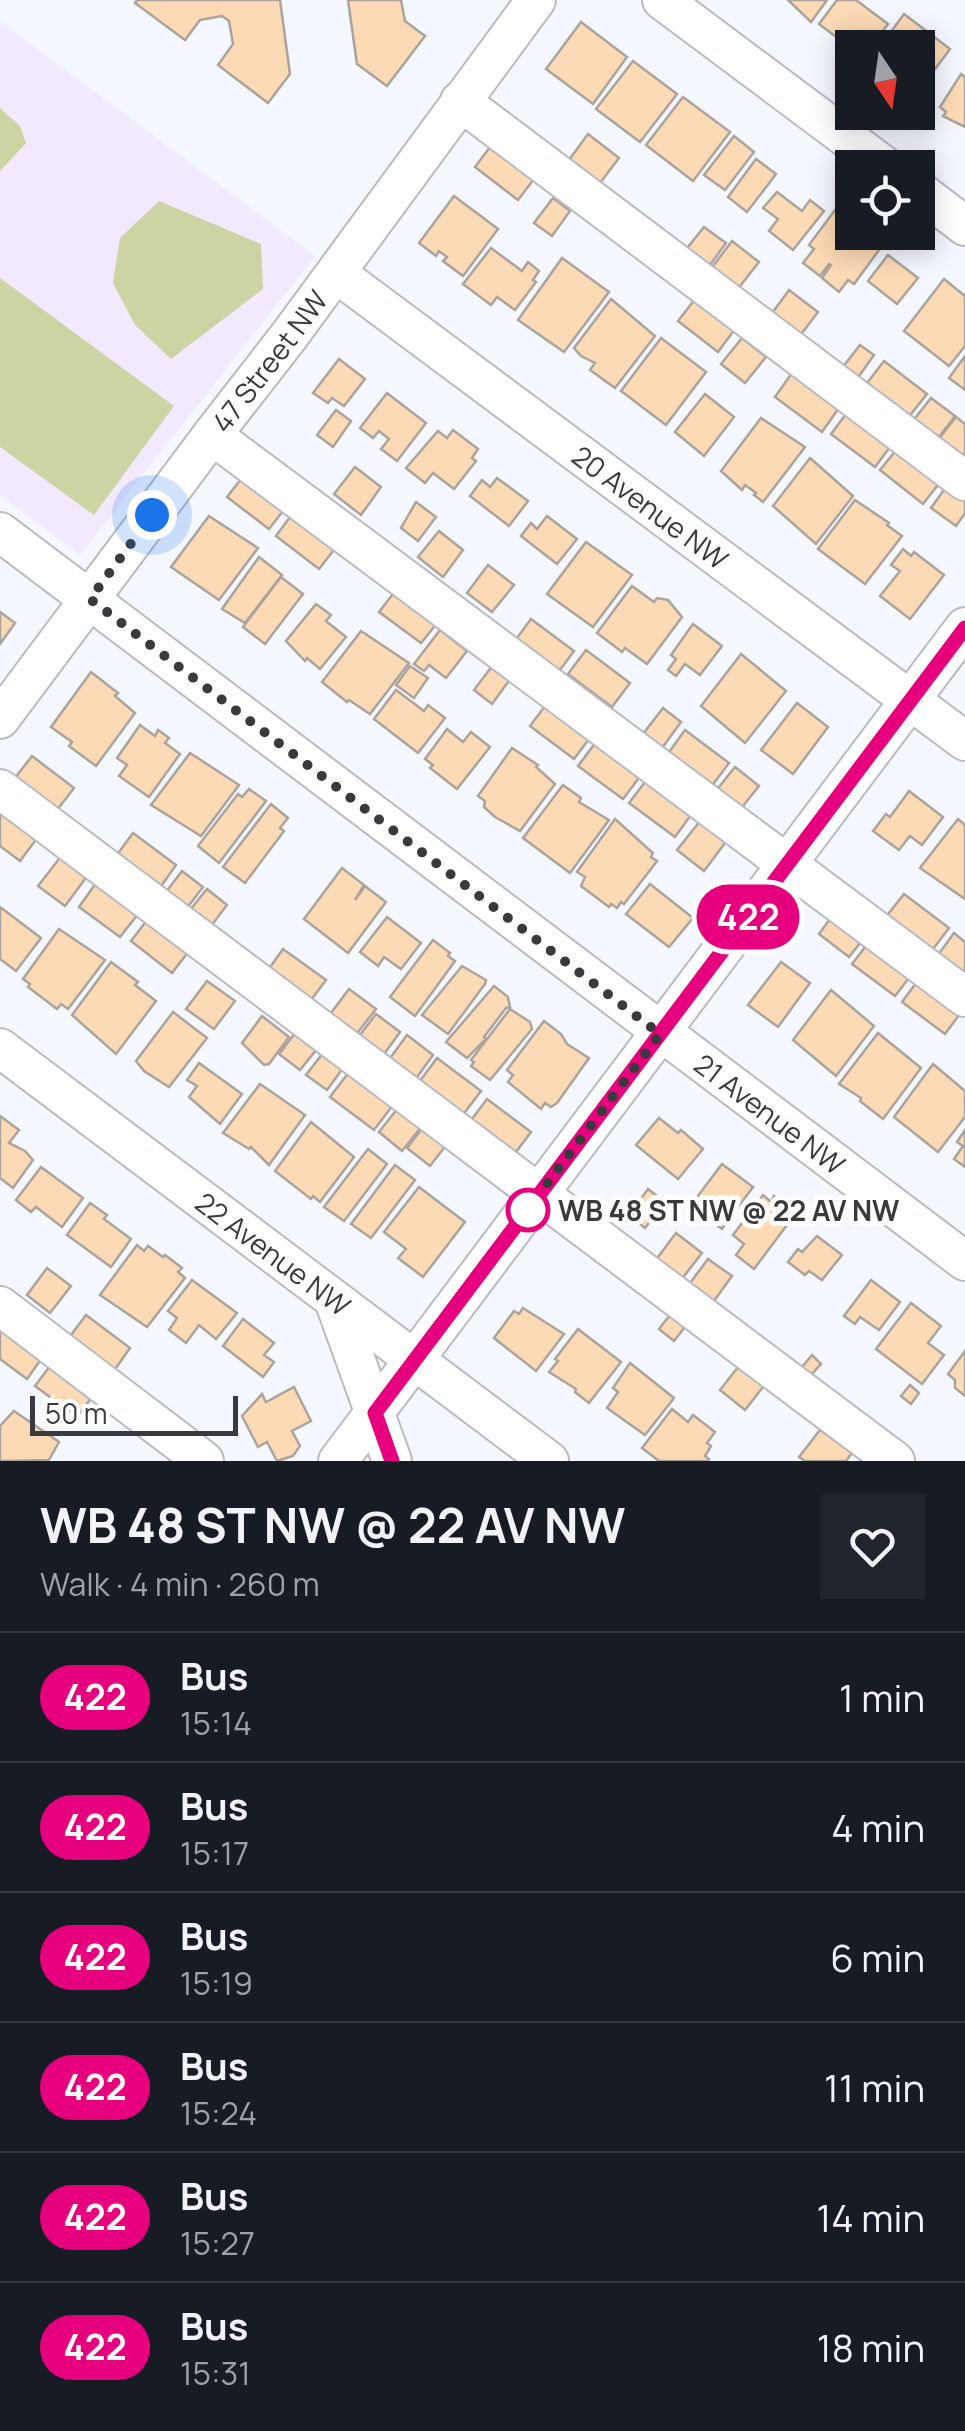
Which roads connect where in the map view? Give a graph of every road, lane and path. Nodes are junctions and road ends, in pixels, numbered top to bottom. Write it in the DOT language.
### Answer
graph roads {
  1 [pos="536,0"];
  2 [pos="662,0"];
  3 [pos="460,101"];
  4 [pos="863,150"];
  5 [pos="935,203"];
  6 [pos="965,226"];
  7 [pos="336,274"];
  8 [pos="212,434"];
  9 [pos="965,481"];
  10 [pos="0,532"];
  11 [pos="90,599"];
  12 [pos="965,628"];
  13 [pos="910,700"];
  14 [pos="0,718"];
  15 [pos="965,742"];
  16 [pos="0,789"];
  17 [pos="788,865"];
  18 [pos="965,997"];
  19 [pos="660,1034"];
  20 [pos="0,1048"];
  21 [pos="539,1195"];
  22 [pos="965,1261"];
  23 [pos="334,1300"];
  24 [pos="0,1306"];
  25 [pos="413,1361"];
  26 [pos="375,1413"];
  27 [pos="204,1461"];
  28 [pos="338,1461"];
  29 [pos="392,1461"];
  30 [pos="549,1461"];
  31 [pos="895,1461"];
  1 -- 3 [label="street, 47 Street NW"];
  2 -- 4 [label="street"];
  3 -- 7 [label="street, 47 Street NW"];
  3 -- 9 [label="street"];
  5 -- 6 [label="street"];
  7 -- 8 [label="street, 47 Street NW"];
  7 -- 13 [label="street, 20 Avenue NW"];
  8 -- 11 [label="street, 47 Street NW"];
  8 -- 17 [label="street"];
  10 -- 11 [label="street, 21 Avenue NW"];
  11 -- 14 [label="street, 47 Street NW"];
  11 -- 19 [label="street, 21 Avenue NW"];
  12 -- 13 [label="street"];
  13 -- 15 [label="street, 20 Avenue NW"];
  13 -- 17 [label="street"];
  16 -- 21 [label="street"];
  17 -- 18 [label="street"];
  17 -- 19 [label="street"];
  19 -- 21 [label="street"];
  19 -- 22 [label="street, 21 Avenue NW"];
  20 -- 23 [label="street, 22 Avenue NW"];
  21 -- 25 [label="street"];
  21 -- 31 [label="street"];
  23 -- 25 [label="street, 22 Avenue NW"];
  23 -- 26 [label="street"];
  24 -- 27 [label="street"];
  25 -- 26 [label="street"];
  25 -- 30 [label="street, 22 Avenue NW"];
  26 -- 28 [label="street"];
  26 -- 29 [label="street"];
}
